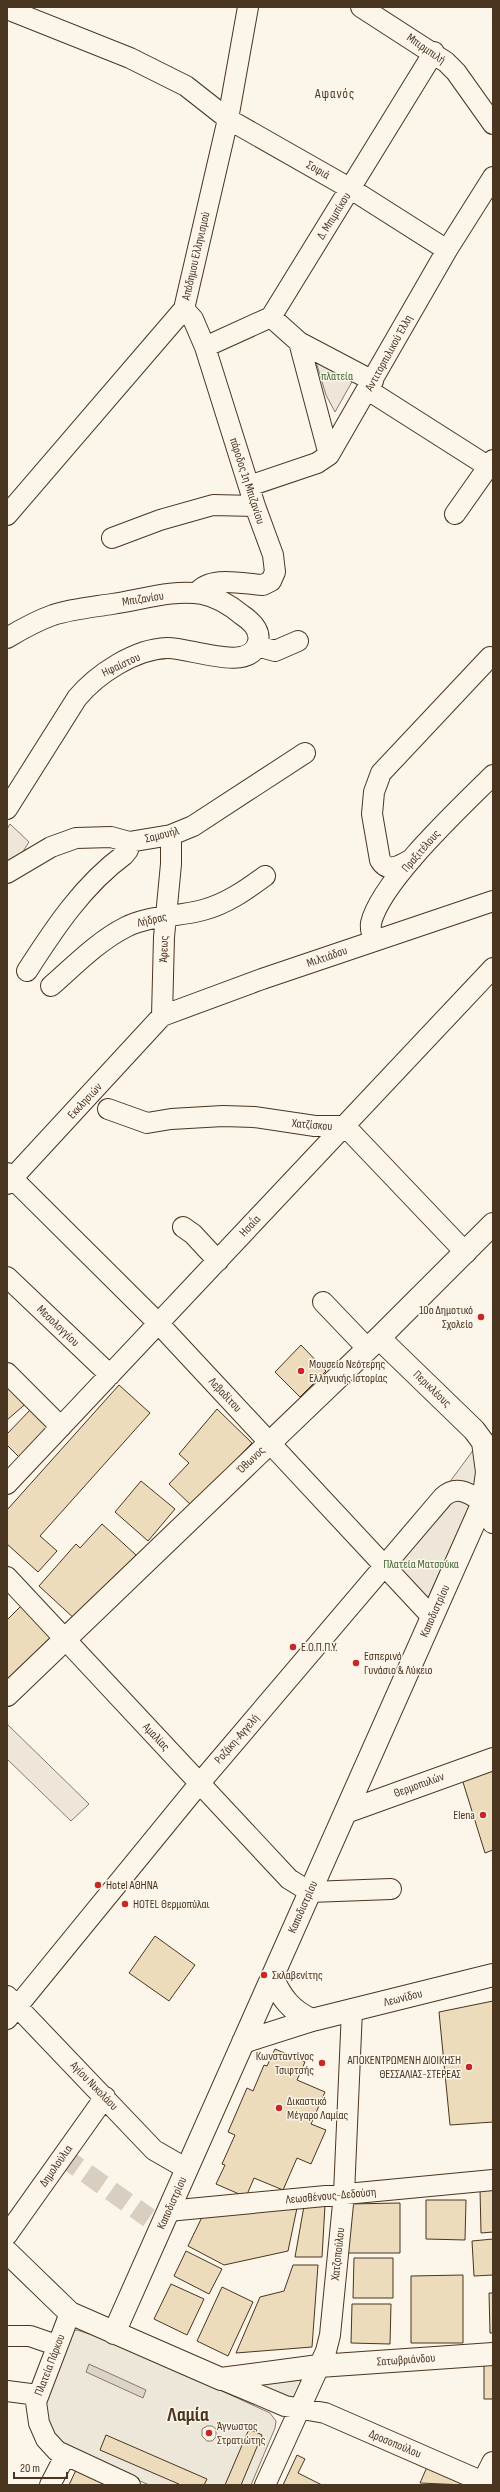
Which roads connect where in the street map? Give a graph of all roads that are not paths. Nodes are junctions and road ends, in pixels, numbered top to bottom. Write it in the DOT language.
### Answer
graph roads {
  1 [pos="248,7"];
  2 [pos="361,7"];
  3 [pos="7,9"];
  4 [pos="434,52"];
  5 [pos="228,119"];
  6 [pos="493,124"];
  7 [pos="493,176"];
  8 [pos="351,189"];
  9 [pos="447,250"];
  10 [pos="184,309"];
  11 [pos="271,317"];
  12 [pos="299,342"];
  13 [pos="205,348"];
  14 [pos="370,385"];
  15 [pos="329,455"];
  16 [pos="491,463"];
  17 [pos="249,486"];
  18 [pos="255,506"];
  19 [pos="455,514"];
  20 [pos="7,515"];
  21 [pos="112,538"];
  22 [pos="197,593"];
  23 [pos="7,638"];
  24 [pos="298,641"];
  25 [pos="257,646"];
  26 [pos="490,657"];
  27 [pos="305,753"];
  28 [pos="493,774"];
  29 [pos="7,809"];
  30 [pos="171,835"];
  31 [pos="128,842"];
  32 [pos="412,859"];
  33 [pos="7,873"];
  34 [pos="265,876"];
  35 [pos="493,901"];
  36 [pos="166,916"];
  37 [pos="374,941"];
  38 [pos="27,971"];
  39 [pos="490,976"];
  40 [pos="51,986"];
  41 [pos="162,1016"];
  42 [pos="108,1109"];
  43 [pos="345,1126"];
  44 [pos="9,1179"];
  45 [pos="493,1224"];
  46 [pos="183,1227"];
  47 [pos="466,1253"];
  48 [pos="218,1261"];
  49 [pos="7,1277"];
  50 [pos="323,1302"];
  51 [pos="158,1324"];
  52 [pos="373,1343"];
  53 [pos="7,1373"];
  54 [pos="110,1375"];
  55 [pos="61,1427"];
  56 [pos="488,1442"];
  57 [pos="269,1443"];
  58 [pos="493,1480"];
  59 [pos="7,1484"];
  60 [pos="483,1502"];
  61 [pos="493,1522"];
  62 [pos="384,1568"];
  63 [pos="7,1577"];
  64 [pos="432,1617"];
  65 [pos="65,1638"];
  66 [pos="7,1695"];
  67 [pos="493,1759"];
  68 [pos="199,1784"];
  69 [pos="346,1812"];
  70 [pos="391,1889"];
  71 [pos="310,1892"];
  72 [pos="493,1976"];
  73 [pos="272,1977"];
  74 [pos="11,2007"];
  75 [pos="352,2010"];
  76 [pos="312,2020"];
  77 [pos="243,2042"];
  78 [pos="105,2097"];
  79 [pos="187,2169"];
  80 [pos="493,2180"];
  81 [pos="344,2194"];
  82 [pos="168,2211"];
  83 [pos="7,2235"];
  84 [pos="7,2252"];
  85 [pos="70,2312"];
  86 [pos="114,2333"];
  87 [pos="7,2336"];
  88 [pos="56,2345"];
  89 [pos="493,2354"];
  90 [pos="319,2366"];
  91 [pos="221,2379"];
  92 [pos="7,2390"];
  93 [pos="38,2395"];
  94 [pos="298,2408"];
  95 [pos="65,2456"];
  96 [pos="487,2479"];
  97 [pos="50,2485"];
  98 [pos="130,2485"];
  99 [pos="265,2485"];
  1 -- 5 [label="street, Απόδημου Ελληνισμού"];
  2 -- 4 [label="street, Μπιρμπιλή"];
  3 -- 5 [label="street, Σοφιά"];
  4 -- 6 [label="street, Μπιρμπιλή"];
  4 -- 8 [label="street, Δ. Μπιμπίκου"];
  5 -- 8 [label="street, Σοφιά"];
  5 -- 10 [label="street, Απόδημου Ελληνισμού"];
  7 -- 9 [label="street, Αντιτορπιλικού Έλλη"];
  8 -- 9 [label="street, Σοφιά"];
  8 -- 11 [label="street, Δ. Μπιμπίκου"];
  9 -- 14 [label="street, Αντιτορπιλικού Έλλη"];
  10 -- 13 [label="street, πάροδος 1η Μπιζανίου"];
  10 -- 20 [label="street, Απόδημου Ελληνισμού"];
  11 -- 12 [label="street"];
  11 -- 13 [label="street"];
  12 -- 14 [label="street"];
  12 -- 15 [label="street"];
  13 -- 17 [label="street, πάροδος 1η Μπιζανίου"];
  14 -- 15 [label="street, Αντιτορπιλικού Έλλη"];
  14 -- 16 [label="street"];
  15 -- 17 [label="street, Αντιτορπιλικού Έλλη"];
  16 -- 19 [label="street"];
  17 -- 18 [label="street, πάροδος 1η Μπιζανίου"];
  18 -- 21 [label="street"];
  18 -- 22 [label="street, πάροδος 1η Μπιζανίου"];
  22 -- 23 [label="street, Μπιζανίου"];
  22 -- 25 [label="street, Μπιζανίου"];
  24 -- 25 [label="street"];
  25 -- 29 [label="street, Ηφαίστου"];
  26 -- 32 [label="street"];
  27 -- 30 [label="street, Σαμουήλ"];
  28 -- 32 [label="street, Πραξιτέλους"];
  30 -- 31 [label="street, Σαμουήλ"];
  30 -- 36 [label="street, Άρεως"];
  31 -- 33 [label="street, Σαμουήλ"];
  31 -- 38 [label="street"];
  32 -- 37 [label="street, Πραξιτέλους"];
  34 -- 36 [label="street, Λήδρας"];
  35 -- 37 [label="street, Μιλτιάδου"];
  36 -- 40 [label="street, Λήδρας"];
  36 -- 41 [label="street, Άρεως"];
  37 -- 41 [label="street, Μιλτιάδου"];
  39 -- 43 [label="street, Ησαΐα"];
  41 -- 44 [label="street, Εκκλησιών"];
  42 -- 43 [label="street, Χατζίσκου"];
  43 -- 47 [label="street, Χατζίσκου"];
  43 -- 48 [label="street, Ησαΐα"];
  44 -- 51 [label="street, Λεβαδίτου"];
  45 -- 47 [label="main road, Όθωνος"];
  46 -- 48 [label="street"];
  47 -- 52 [label="main road, Όθωνος"];
  48 -- 51 [label="street, Ησαΐα"];
  49 -- 54 [label="street, Μεσολογγίου"];
  50 -- 52 [label="street"];
  51 -- 54 [label="street, Ησαΐα"];
  51 -- 57 [label="street, Λεβαδίτου"];
  52 -- 56 [label="main road, Περικλέους"];
  52 -- 57 [label="main road, Όθωνος"];
  53 -- 55 [label="street"];
  54 -- 55 [label="street, Ησαΐα"];
  55 -- 59 [label="street, Ησαΐα"];
  56 -- 60 [label="main road"];
  57 -- 62 [label="street, Λεβαδίτου"];
  57 -- 65 [label="main road, Όθωνος"];
  58 -- 60 [label="main road, Καποδιστρίου"];
  60 -- 61 [label="main road"];
  60 -- 62 [label="street, Ροζάκη-Αγγελή"];
  60 -- 64 [label="main road, Καποδιστρίου"];
  62 -- 64 [label="street, Λεβαδίτου"];
  62 -- 68 [label="street, Ροζάκη-Αγγελή"];
  63 -- 65 [label="street, Αμαλίας"];
  64 -- 69 [label="main road, Καποδιστρίου"];
  65 -- 66 [label="main road, Όθωνος"];
  65 -- 68 [label="street, Αμαλίας"];
  67 -- 69 [label="main road, Θερμοπυλών"];
  68 -- 71 [label="street, Αμαλίας"];
  68 -- 74 [label="street, Ροζάκη-Αγγελή"];
  69 -- 71 [label="main road, Καποδιστρίου"];
  70 -- 71 [label="street"];
  71 -- 73 [label="main road, Καποδιστρίου"];
  72 -- 75 [label="main road, Λεωνίδου"];
  73 -- 76 [label="main road"];
  73 -- 77 [label="main road, Καποδιστρίου"];
  74 -- 78 [label="street, Αγίου Νικολάου"];
  75 -- 76 [label="main road, Λεωνίδου"];
  75 -- 81 [label="street, Χατζοπούλου"];
  76 -- 77 [label="main road, Λεωνίδου"];
  77 -- 79 [label="main road, Καποδιστρίου"];
  78 -- 79 [label="street, Αγίου Νικολάου"];
  78 -- 83 [label="street, Δημολούλια"];
  79 -- 82 [label="main road, Καποδιστρίου"];
  80 -- 81 [label="street, Λεωσθένους-Δεδούση"];
  81 -- 82 [label="street, Λεωσθένους-Δεδούση"];
  81 -- 90 [label="street, Χατζοπούλου"];
  82 -- 86 [label="main road, Καποδιστρίου"];
  84 -- 85 [label="main road"];
  85 -- 86 [label="main road"];
  85 -- 88 [label="street, Πλατεία Πάρκου"];
  86 -- 91 [label="main road"];
  87 -- 88 [label="street"];
  88 -- 93 [label="street, Πλατεία Πάρκου"];
  89 -- 90 [label="main road, Σατωβριάνδου"];
  90 -- 91 [label="main road, Σατωβριάνδου"];
  90 -- 94 [label="street, Χατζοπούλου"];
  91 -- 94 [label="street, Δροσοπούλου"];
  92 -- 93 [label="street"];
  93 -- 95 [label="street, Πλατεία Πάρκου"];
  94 -- 96 [label="street, Δροσοπούλου"];
  94 -- 99 [label="street, Χατζοπούλου"];
  95 -- 97 [label="street"];
  95 -- 98 [label="street, Πλατεία Πάρκου"];
}
